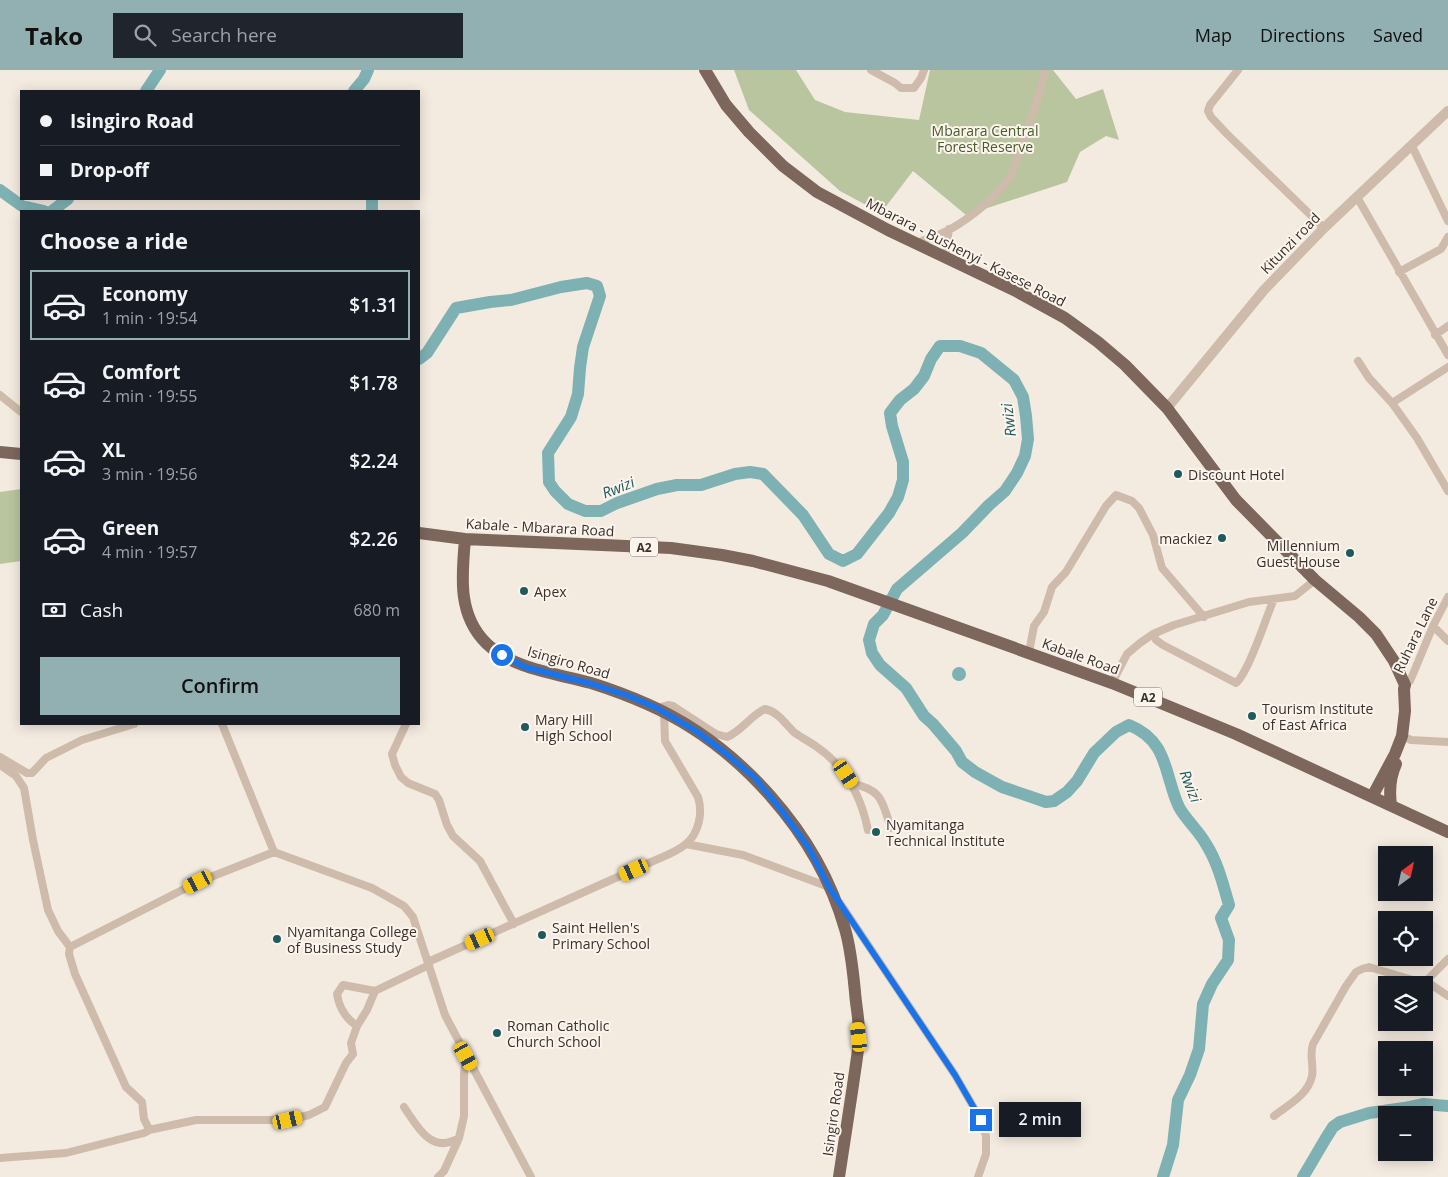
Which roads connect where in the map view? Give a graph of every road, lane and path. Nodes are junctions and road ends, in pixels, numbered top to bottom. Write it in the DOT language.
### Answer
graph roads {
  1 [pos="871,70"];
  2 [pos="924,70"];
  3 [pos="1046,70"];
  4 [pos="1238,70"];
  5 [pos="710,72"];
  6 [pos="1448,111"];
  7 [pos="1412,146"];
  8 [pos="1357,197"];
  9 [pos="1448,221"];
  10 [pos="1324,228"];
  11 [pos="949,229"];
  12 [pos="1448,237"];
  13 [pos="917,243"];
  14 [pos="945,258"];
  15 [pos="1400,272"];
  16 [pos="1448,326"];
  17 [pos="1436,334"];
  18 [pos="1448,355"];
  19 [pos="1358,361"];
  20 [pos="1448,367"];
  21 [pos="0,395"];
  22 [pos="1392,403"];
  23 [pos="1167,408"];
  24 [pos="20,411"];
  25 [pos="0,452"];
  26 [pos="20,454"];
  27 [pos="1448,491"];
  28 [pos="420,534"];
  29 [pos="465,539"];
  30 [pos="1315,580"];
  31 [pos="863,594"];
  32 [pos="1448,597"];
  33 [pos="1274,599"];
  34 [pos="1204,617"];
  35 [pos="1433,626"];
  36 [pos="1153,634"];
  37 [pos="1448,642"];
  38 [pos="1029,652"];
  39 [pos="1112,683"];
  40 [pos="1407,683"];
  41 [pos="660,710"];
  42 [pos="131,725"];
  43 [pos="222,725"];
  44 [pos="406,725"];
  45 [pos="1404,737"];
  46 [pos="1448,742"];
  47 [pos="0,757"];
  48 [pos="0,765"];
  49 [pos="1384,773"];
  50 [pos="853,784"];
  51 [pos="1353,788"];
  52 [pos="1372,797"];
  53 [pos="1391,805"];
  54 [pos="891,828"];
  55 [pos="868,830"];
  56 [pos="1448,832"];
  57 [pos="686,844"];
  58 [pos="274,852"];
  59 [pos="829,887"];
  60 [pos="514,924"];
  61 [pos="70,947"];
  62 [pos="1448,960"];
  63 [pos="429,964"];
  64 [pos="1399,976"];
  65 [pos="1431,976"];
  66 [pos="1433,986"];
  67 [pos="375,991"];
  68 [pos="1448,996"];
  69 [pos="357,1026"];
  70 [pos="466,1056"];
  71 [pos="404,1107"];
  72 [pos="1274,1116"];
  73 [pos="149,1130"];
  74 [pos="459,1138"];
  75 [pos="0,1158"];
  76 [pos="438,1177"];
  77 [pos="530,1177"];
  78 [pos="839,1177"];
  79 [pos="978,1177"];
  1 -- 2 [label="street"];
  3 -- 11 [label="street"];
  4 -- 10 [label="street"];
  5 -- 13 [label="main road, Mbarara - Bushenyi - Kasese Road"];
  6 -- 7 [label="street, Kitunzi road"];
  7 -- 8 [label="street, Kitunzi road"];
  7 -- 9 [label="street"];
  8 -- 10 [label="street, Kitunzi road"];
  8 -- 15 [label="street"];
  10 -- 23 [label="street, Kitunzi road"];
  11 -- 13 [label="street"];
  11 -- 14 [label="street"];
  12 -- 15 [label="street"];
  13 -- 14 [label="main road, Mbarara - Bushenyi - Kasese Road"];
  14 -- 23 [label="main road, Mbarara - Bushenyi - Kasese Road"];
  15 -- 17 [label="street"];
  16 -- 17 [label="street"];
  17 -- 18 [label="street"];
  19 -- 22 [label="street"];
  20 -- 22 [label="street"];
  21 -- 24 [label="street"];
  22 -- 27 [label="street"];
  23 -- 30 [label="main road, Mbarara - Bushenyi - Kasese Road"];
  25 -- 26 [label="main road"];
  28 -- 29 [label="main road, Kabale - Mbarara Road / A2"];
  29 -- 31 [label="main road, Kabale - Mbarara Road / A2"];
  29 -- 41 [label="main road, Isingiro Road"];
  30 -- 33 [label="street"];
  30 -- 40 [label="main road, Mbarara - Bushenyi - Kasese Road"];
  31 -- 38 [label="main road, Kabale Road / A2"];
  32 -- 35 [label="street, Ruhara Lane"];
  33 -- 34 [label="street"];
  33 -- 36 [label="street"];
  34 -- 36 [label="street"];
  34 -- 38 [label="street"];
  35 -- 37 [label="street"];
  35 -- 40 [label="street, Ruhara Lane"];
  36 -- 39 [label="street"];
  38 -- 39 [label="main road, Kabale Road / A2"];
  39 -- 51 [label="main road, Kabale Road / A2"];
  40 -- 45 [label="main road, Mbarara - Bushenyi - Kasese Road"];
  41 -- 50 [label="street"];
  41 -- 57 [label="street"];
  41 -- 59 [label="main road, Isingiro Road"];
  42 -- 47 [label="street"];
  43 -- 58 [label="street"];
  44 -- 60 [label="street"];
  45 -- 46 [label="street"];
  45 -- 49 [label="main road, Mbarara - Bushenyi - Kasese Road"];
  45 -- 53 [label="main road, Mbarara - Bushenyi - Kasese Road"];
  48 -- 61 [label="street"];
  49 -- 51 [label="main road"];
  49 -- 52 [label="main road, Mbarara - Bushenyi - Kasese Road"];
  50 -- 54 [label="street"];
  50 -- 55 [label="street"];
  51 -- 52 [label="main road, Kabale Road / A2"];
  52 -- 53 [label="main road, Kabale Road / A2"];
  53 -- 56 [label="main road, Kabale Road / A2"];
  57 -- 59 [label="street"];
  57 -- 60 [label="street"];
  58 -- 61 [label="street"];
  58 -- 63 [label="street"];
  59 -- 78 [label="main road, Isingiro Road"];
  59 -- 79 [label="street"];
  60 -- 63 [label="street"];
  61 -- 73 [label="street"];
  62 -- 65 [label="street"];
  63 -- 67 [label="street"];
  63 -- 70 [label="street"];
  64 -- 72 [label="street"];
  66 -- 68 [label="street"];
  67 -- 69 [label="street"];
  67 -- 69 [label="street"];
  69 -- 73 [label="street"];
  70 -- 74 [label="street"];
  70 -- 77 [label="street"];
  71 -- 74 [label="street"];
  73 -- 75 [label="street"];
  74 -- 76 [label="street"];
}
